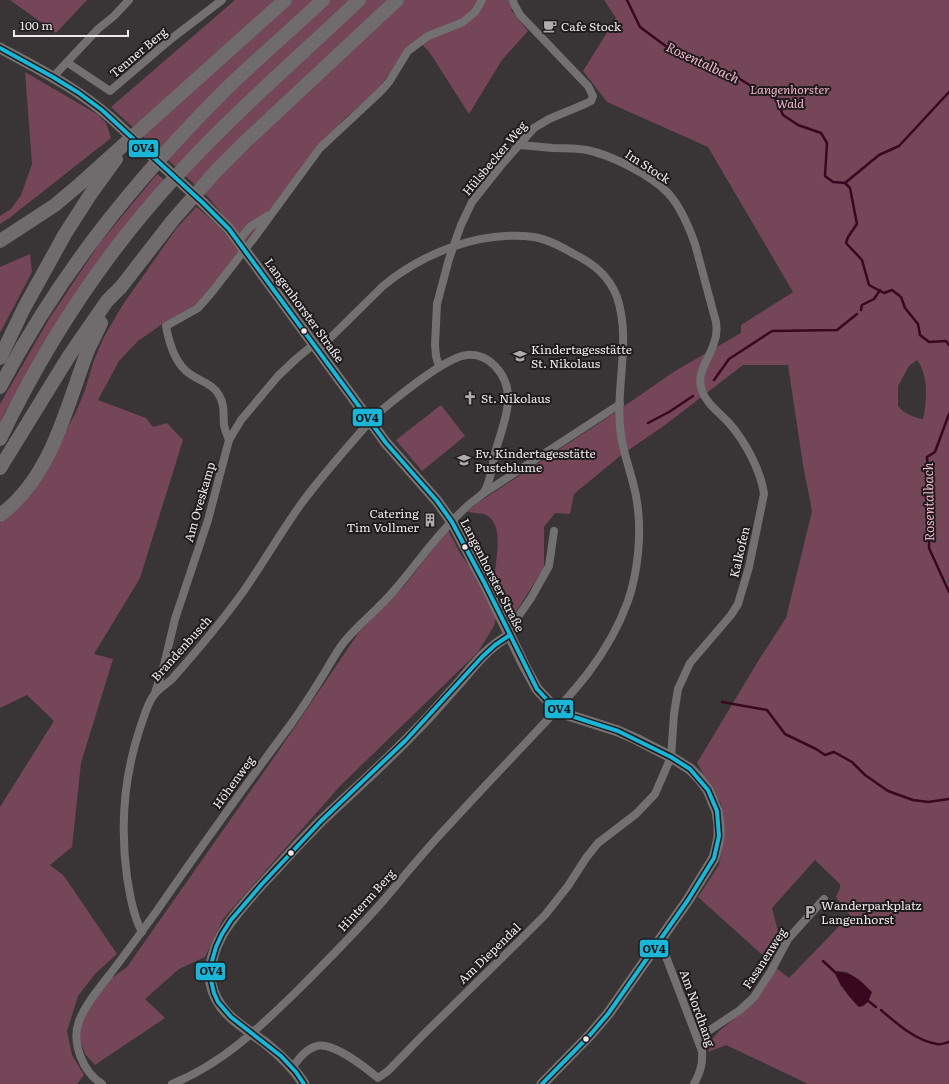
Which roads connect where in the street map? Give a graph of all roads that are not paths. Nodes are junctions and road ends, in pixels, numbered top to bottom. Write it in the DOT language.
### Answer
graph roads {
  1 [pos="129,0"];
  2 [pos="222,0"];
  3 [pos="285,0"];
  4 [pos="323,0"];
  5 [pos="359,0"];
  6 [pos="396,0"];
  7 [pos="482,0"];
  8 [pos="513,0"];
  9 [pos="0,48"];
  10 [pos="68,62"];
  11 [pos="53,77"];
  12 [pos="153,119"];
  13 [pos="520,145"];
  14 [pos="0,242"];
  15 [pos="242,245"];
  16 [pos="453,247"];
  17 [pos="120,287"];
  18 [pos="316,347"];
  19 [pos="710,352"];
  20 [pos="0,358"];
  21 [pos="440,367"];
  22 [pos="0,387"];
  23 [pos="620,408"];
  24 [pos="370,421"];
  25 [pos="0,439"];
  26 [pos="229,440"];
  27 [pos="0,468"];
  28 [pos="484,493"];
  29 [pos="0,515"];
  30 [pos="452,522"];
  31 [pos="554,531"];
  32 [pos="508,632"];
  33 [pos="155,694"];
  34 [pos="558,709"];
  35 [pos="671,757"];
  36 [pos="824,899"];
  37 [pos="142,932"];
  38 [pos="660,941"];
  39 [pos="252,1034"];
  40 [pos="698,1038"];
  41 [pos="292,1068"];
  42 [pos="102,1084"];
  43 [pos="172,1084"];
  44 [pos="304,1084"];
  45 [pos="542,1084"];
  46 [pos="694,1084"];
  1 -- 10 [label="street"];
  2 -- 10 [label="street, Tenner Berg"];
  3 -- 12 [label="highway"];
  4 -- 22 [label="highway"];
  5 -- 25 [label="highway"];
  6 -- 17 [label="highway"];
  7 -- 15 [label="street"];
  8 -- 13 [label="street, Hülsbecker Weg"];
  9 -- 11 [label="street, Langenhorster Straße"];
  10 -- 11 [label="street"];
  11 -- 15 [label="street, Langenhorster Straße, bridge"];
  12 -- 14 [label="highway"];
  12 -- 20 [label="highway"];
  13 -- 16 [label="street, Hülsbecker Weg"];
  13 -- 19 [label="street, Im Stock"];
  15 -- 18 [label="street, Langenhorster Straße"];
  15 -- 26 [label="street"];
  16 -- 18 [label="street, Am Oveskamp"];
  16 -- 21 [label="street, Hülsbecker Weg"];
  16 -- 23 [label="street, Am Oveskamp"];
  17 -- 27 [label="highway"];
  17 -- 29 [label="highway"];
  18 -- 24 [label="street, Langenhorster Straße"];
  18 -- 26 [label="street, Am Oveskamp"];
  19 -- 35 [label="street, Kalkofen"];
  21 -- 24 [label="street, Brandenbusch"];
  21 -- 28 [label="street, Brandenbusch"];
  23 -- 28 [label="street, Höhenweg"];
  23 -- 34 [label="street, Hinterm Berg"];
  24 -- 30 [label="street, Langenhorster Straße"];
  24 -- 33 [label="street, Brandenbusch"];
  26 -- 33 [label="street, Am Oveskamp"];
  28 -- 30 [label="street, Höhenweg"];
  30 -- 32 [label="street, Langenhorster Straße"];
  30 -- 37 [label="street, Höhenweg"];
  31 -- 32 [label="street"];
  32 -- 34 [label="street, Langenhorster Straße"];
  32 -- 39 [label="street"];
  33 -- 37 [label="street, Brandenbusch"];
  34 -- 35 [label="street, Langenhorster Straße"];
  34 -- 39 [label="street, Hinterm Berg"];
  35 -- 38 [label="street, Langenhorster Straße"];
  35 -- 41 [label="street, Am Diependal"];
  36 -- 40 [label="street, Fasanenweg"];
  37 -- 42 [label="street, Höhenweg"];
  38 -- 40 [label="street, Am Nordhang"];
  38 -- 45 [label="street, Langenhorster Straße"];
  39 -- 41 [label="street"];
  39 -- 43 [label="street, Hinterm Berg"];
  40 -- 46 [label="street, Am Nordhang"];
  41 -- 44 [label="street"];
}
